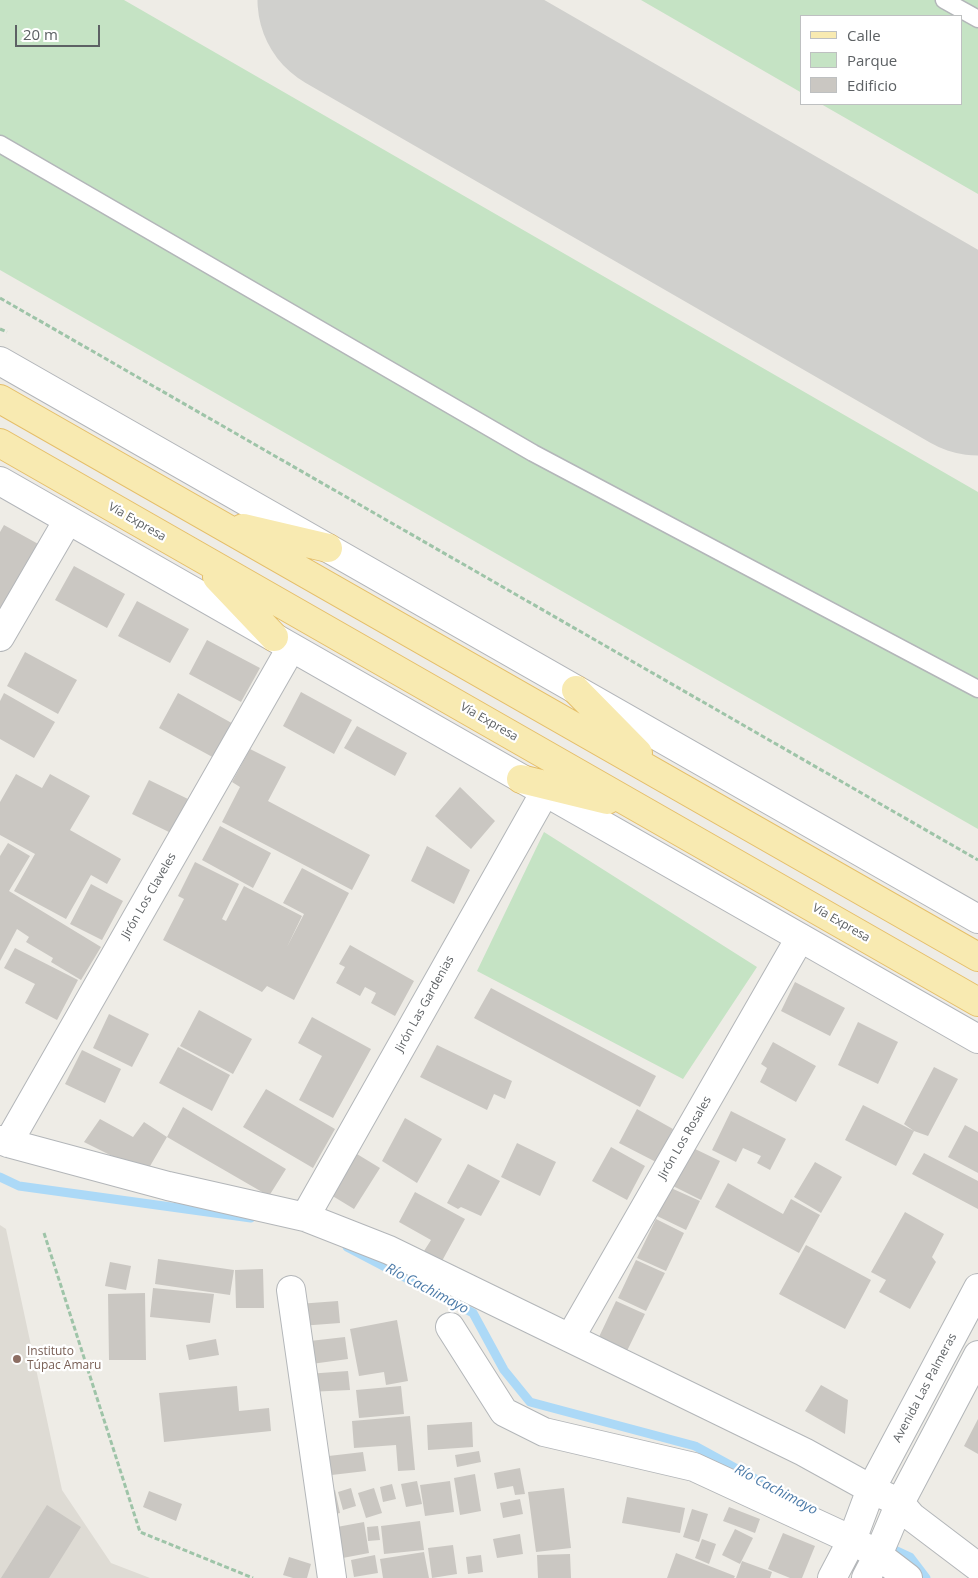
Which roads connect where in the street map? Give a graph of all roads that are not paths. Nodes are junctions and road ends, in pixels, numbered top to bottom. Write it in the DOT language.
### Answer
graph roads {
  1 [pos="944,0"];
  2 [pos="978,20"];
  3 [pos="0,144"];
  4 [pos="0,361"];
  5 [pos="0,399"];
  6 [pos="0,443"];
  7 [pos="0,481"];
  8 [pos="68,520"];
  9 [pos="215,522"];
  10 [pos="328,548"];
  11 [pos="197,556"];
  12 [pos="0,637"];
  13 [pos="283,643"];
  14 [pos="978,689"];
  15 [pos="576,690"];
  16 [pos="662,777"];
  17 [pos="521,779"];
  18 [pos="544,792"];
  19 [pos="639,808"];
  20 [pos="978,919"];
  21 [pos="800,938"];
  22 [pos="978,957"];
  23 [pos="978,1002"];
  24 [pos="978,1040"];
  25 [pos="4,1142"];
  26 [pos="305,1217"];
  27 [pos="978,1288"];
  28 [pos="291,1290"];
  29 [pos="450,1327"];
  30 [pos="570,1338"];
  31 [pos="978,1355"];
  32 [pos="867,1501"];
  33 [pos="896,1512"];
  34 [pos="852,1540"];
  35 [pos="872,1567"];
  36 [pos="978,1567"];
  37 [pos="332,1578"];
  38 [pos="832,1578"];
  39 [pos="908,1578"];
  1 -- 2 [label="lane"];
  3 -- 14 [label="lane"];
  4 -- 10 [label="street"];
  5 -- 9 [label="main road"];
  6 -- 11 [label="main road, Vía Expresa"];
  7 -- 8 [label="street"];
  8 -- 12 [label="street"];
  8 -- 13 [label="street"];
  9 -- 10 [label="main road"];
  9 -- 16 [label="main road"];
  10 -- 15 [label="street"];
  11 -- 13 [label="main road"];
  11 -- 19 [label="main road, Vía Expresa"];
  13 -- 17 [label="street"];
  13 -- 25 [label="street, Jirón Los Claveles"];
  15 -- 16 [label="main road"];
  15 -- 20 [label="street"];
  16 -- 22 [label="main road"];
  17 -- 18 [label="street"];
  17 -- 19 [label="main road"];
  18 -- 21 [label="street"];
  18 -- 26 [label="street, Jirón Las Gardenias"];
  19 -- 23 [label="main road, Vía Expresa"];
  21 -- 24 [label="street"];
  21 -- 30 [label="street, Jirón Los Rosales"];
  25 -- 26 [label="street"];
  26 -- 30 [label="street"];
  27 -- 32 [label="street, Avenida Las Palmeras"];
  28 -- 37 [label="street"];
  29 -- 34 [label="street"];
  30 -- 32 [label="street"];
  31 -- 33 [label="street"];
  32 -- 33 [label="street"];
  32 -- 34 [label="street, Avenida Las Palmeras"];
  33 -- 35 [label="street"];
  33 -- 36 [label="street"];
  34 -- 35 [label="street"];
  34 -- 38 [label="street, Avenida Las Palmeras"];
  35 -- 39 [label="street"];
}
